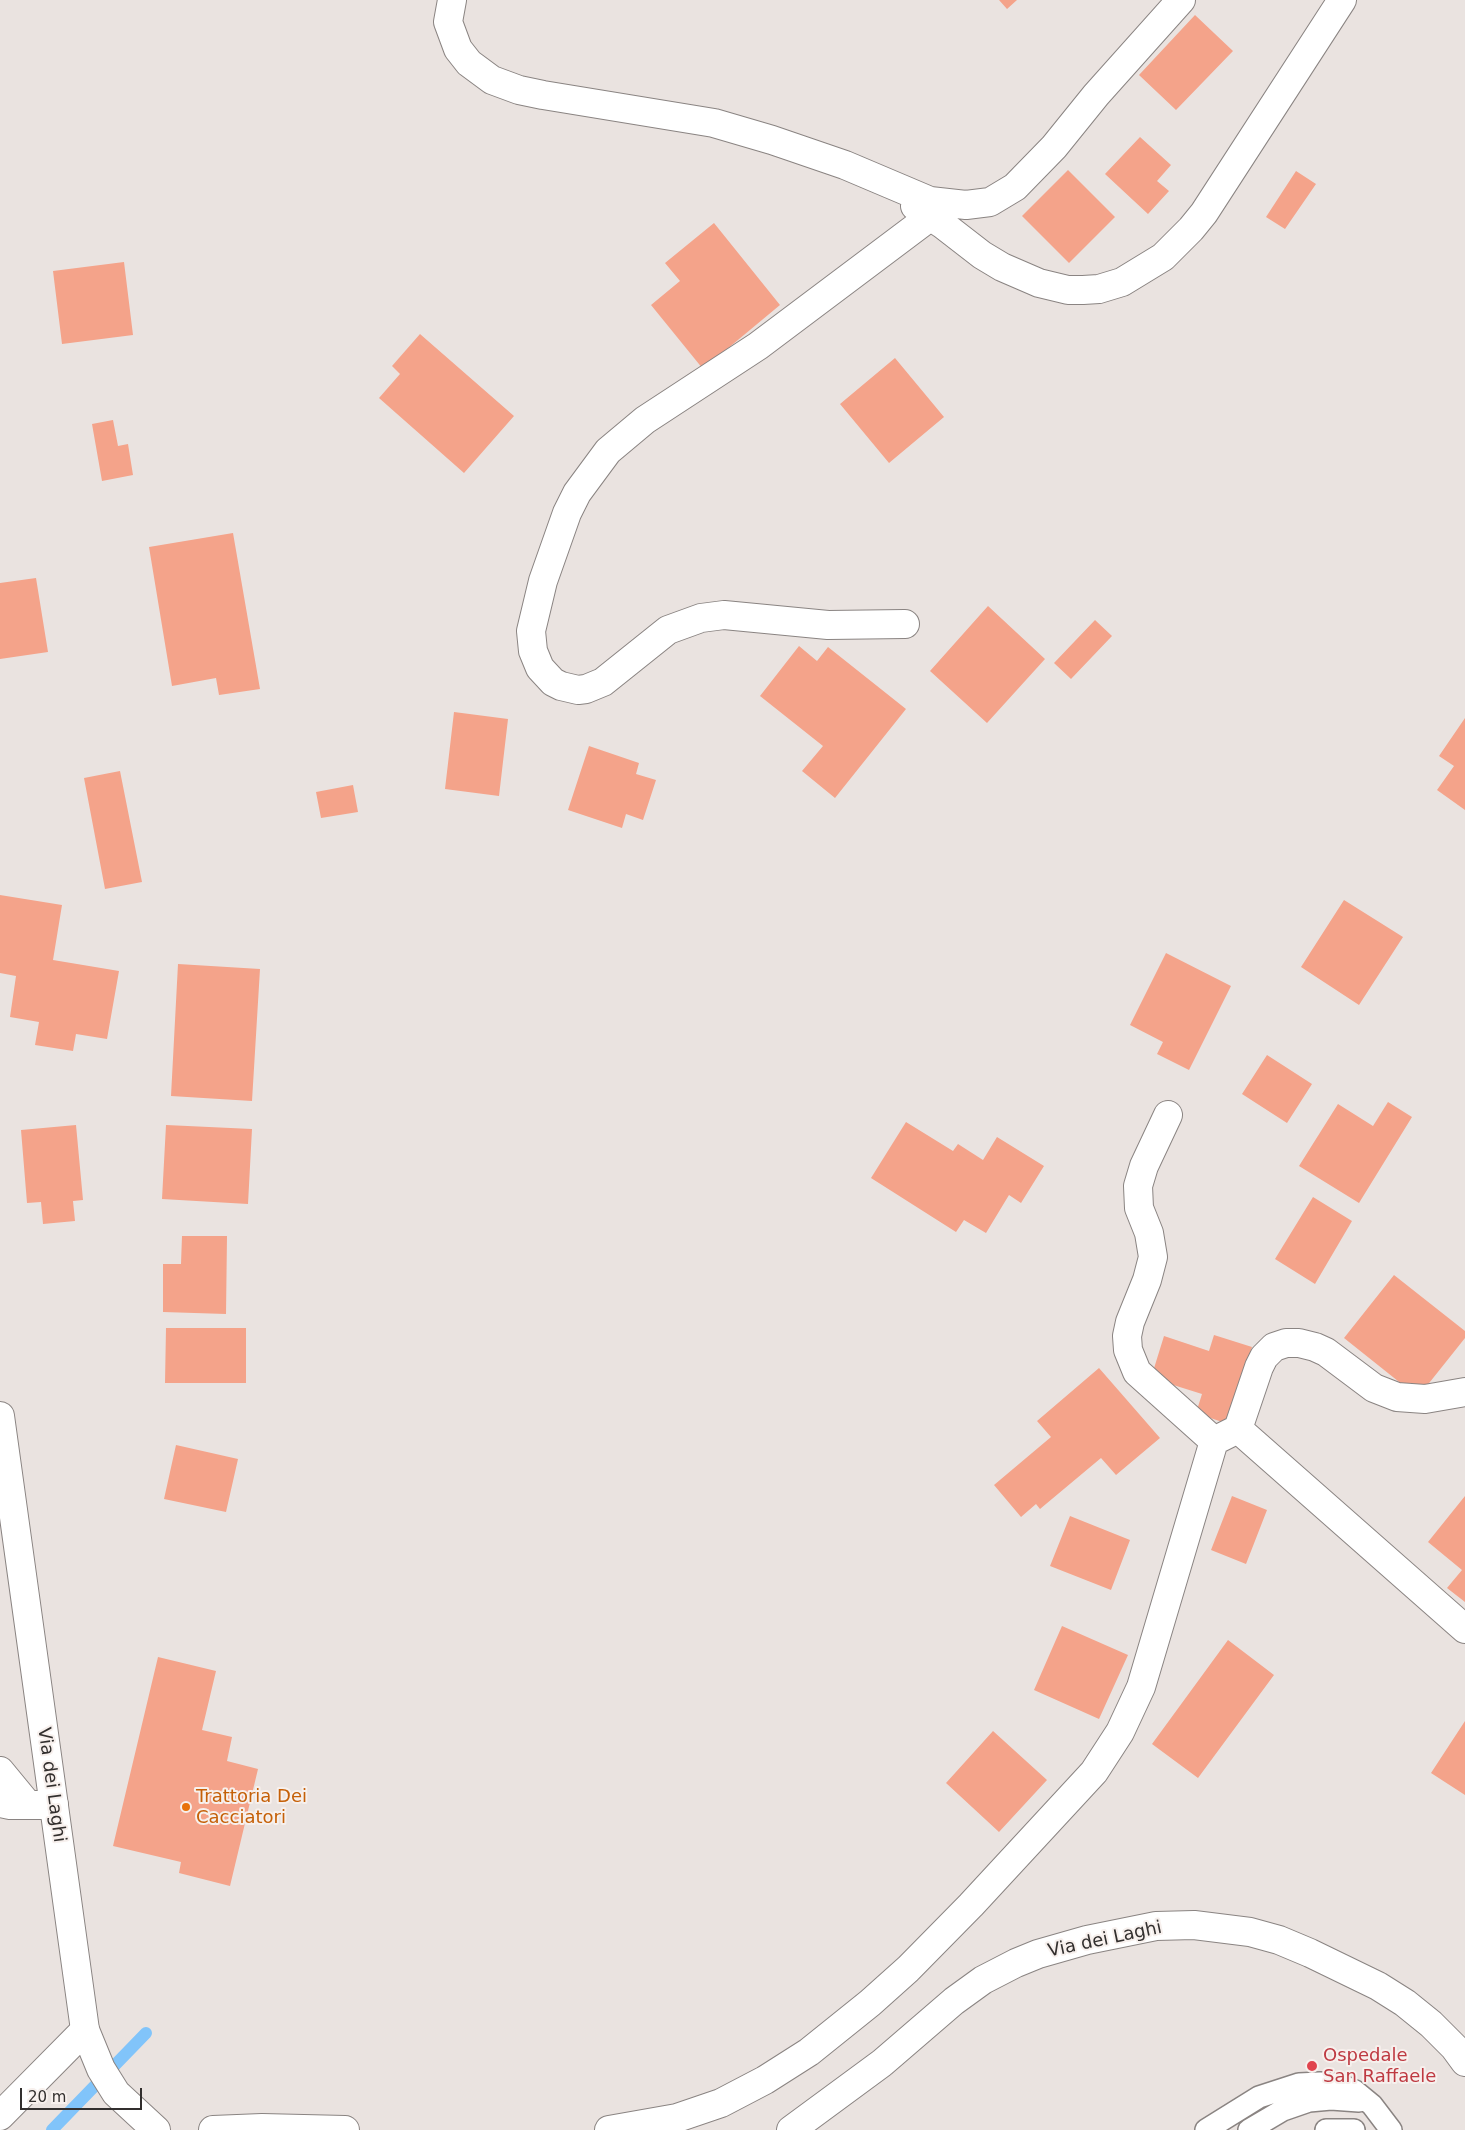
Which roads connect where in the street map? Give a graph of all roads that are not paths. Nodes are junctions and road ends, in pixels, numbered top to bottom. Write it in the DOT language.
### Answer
graph roads {
  1 [pos="452,0"];
  2 [pos="1181,0"];
  3 [pos="1342,0"];
  4 [pos="859,171"];
  5 [pos="932,216"];
  6 [pos="905,624"];
  7 [pos="1168,1115"];
  8 [pos="1465,1392"];
  9 [pos="0,1416"];
  10 [pos="1238,1429"];
  11 [pos="1214,1441"];
  12 [pos="1465,1630"];
  13 [pos="0,1771"];
  14 [pos="0,1802"];
  15 [pos="41,1805"];
  16 [pos="85,2030"];
  17 [pos="1465,2062"];
  18 [pos="1372,2105"];
  19 [pos="0,2116"];
  20 [pos="1255,2126"];
  21 [pos="156,2130"];
  22 [pos="213,2130"];
  23 [pos="345,2130"];
  24 [pos="609,2130"];
  25 [pos="791,2130"];
  26 [pos="1206,2130"];
  27 [pos="1329,2130"];
  28 [pos="1354,2130"];
  29 [pos="1391,2130"];
  1 -- 4 [label="street"];
  2 -- 4 [label="street"];
  3 -- 5 [label="street"];
  4 -- 5 [label="street"];
  5 -- 6 [label="street"];
  7 -- 11 [label="street"];
  8 -- 10 [label="street"];
  9 -- 15 [label="street, Via dei Laghi"];
  10 -- 11 [label="street"];
  10 -- 12 [label="street"];
  11 -- 24 [label="street"];
  13 -- 15 [label="street"];
  14 -- 15 [label="street"];
  15 -- 16 [label="street, Via dei Laghi"];
  16 -- 19 [label="street"];
  16 -- 21 [label="street, Via dei Laghi"];
  17 -- 25 [label="street, Via dei Laghi"];
  18 -- 20 [label="lane"];
  18 -- 26 [label="lane"];
  18 -- 29 [label="lane"];
  22 -- 23 [label="street"];
  27 -- 28 [label="lane"];
}
